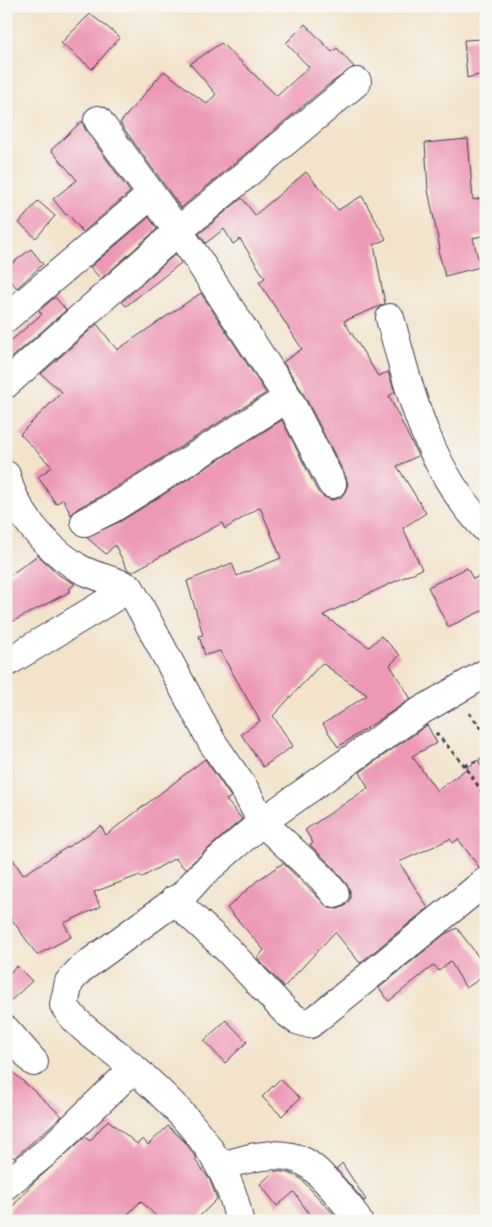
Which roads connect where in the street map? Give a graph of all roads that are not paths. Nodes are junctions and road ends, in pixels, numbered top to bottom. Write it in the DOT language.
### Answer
graph roads {
  1 [pos="358,82"];
  2 [pos="98,120"];
  3 [pos="151,195"];
  4 [pos="177,232"];
  5 [pos="6,318"];
  6 [pos="390,318"];
  7 [pos="6,384"];
  8 [pos="288,398"];
  9 [pos="6,475"];
  10 [pos="332,484"];
  11 [pos="86,522"];
  12 [pos="486,530"];
  13 [pos="130,588"];
  14 [pos="6,663"];
  15 [pos="486,673"];
  16 [pos="262,822"];
  17 [pos="486,881"];
  18 [pos="335,894"];
  19 [pos="174,900"];
  20 [pos="6,1030"];
  21 [pos="34,1062"];
  22 [pos="134,1069"];
  23 [pos="220,1166"];
  24 [pos="10,1172"];
  25 [pos="239,1221"];
  26 [pos="358,1221"];
  1 -- 4 [label="street"];
  2 -- 3 [label="street"];
  3 -- 4 [label="street"];
  3 -- 5 [label="street"];
  4 -- 7 [label="street"];
  4 -- 8 [label="street"];
  6 -- 12 [label="street"];
  8 -- 10 [label="street"];
  8 -- 11 [label="street"];
  9 -- 13 [label="street"];
  13 -- 14 [label="street"];
  13 -- 16 [label="street"];
  15 -- 16 [label="street"];
  16 -- 18 [label="street"];
  16 -- 19 [label="street"];
  17 -- 19 [label="street"];
  19 -- 22 [label="street"];
  20 -- 21 [label="street"];
  22 -- 23 [label="street"];
  22 -- 24 [label="street"];
  23 -- 25 [label="street"];
  23 -- 26 [label="street"];
}
